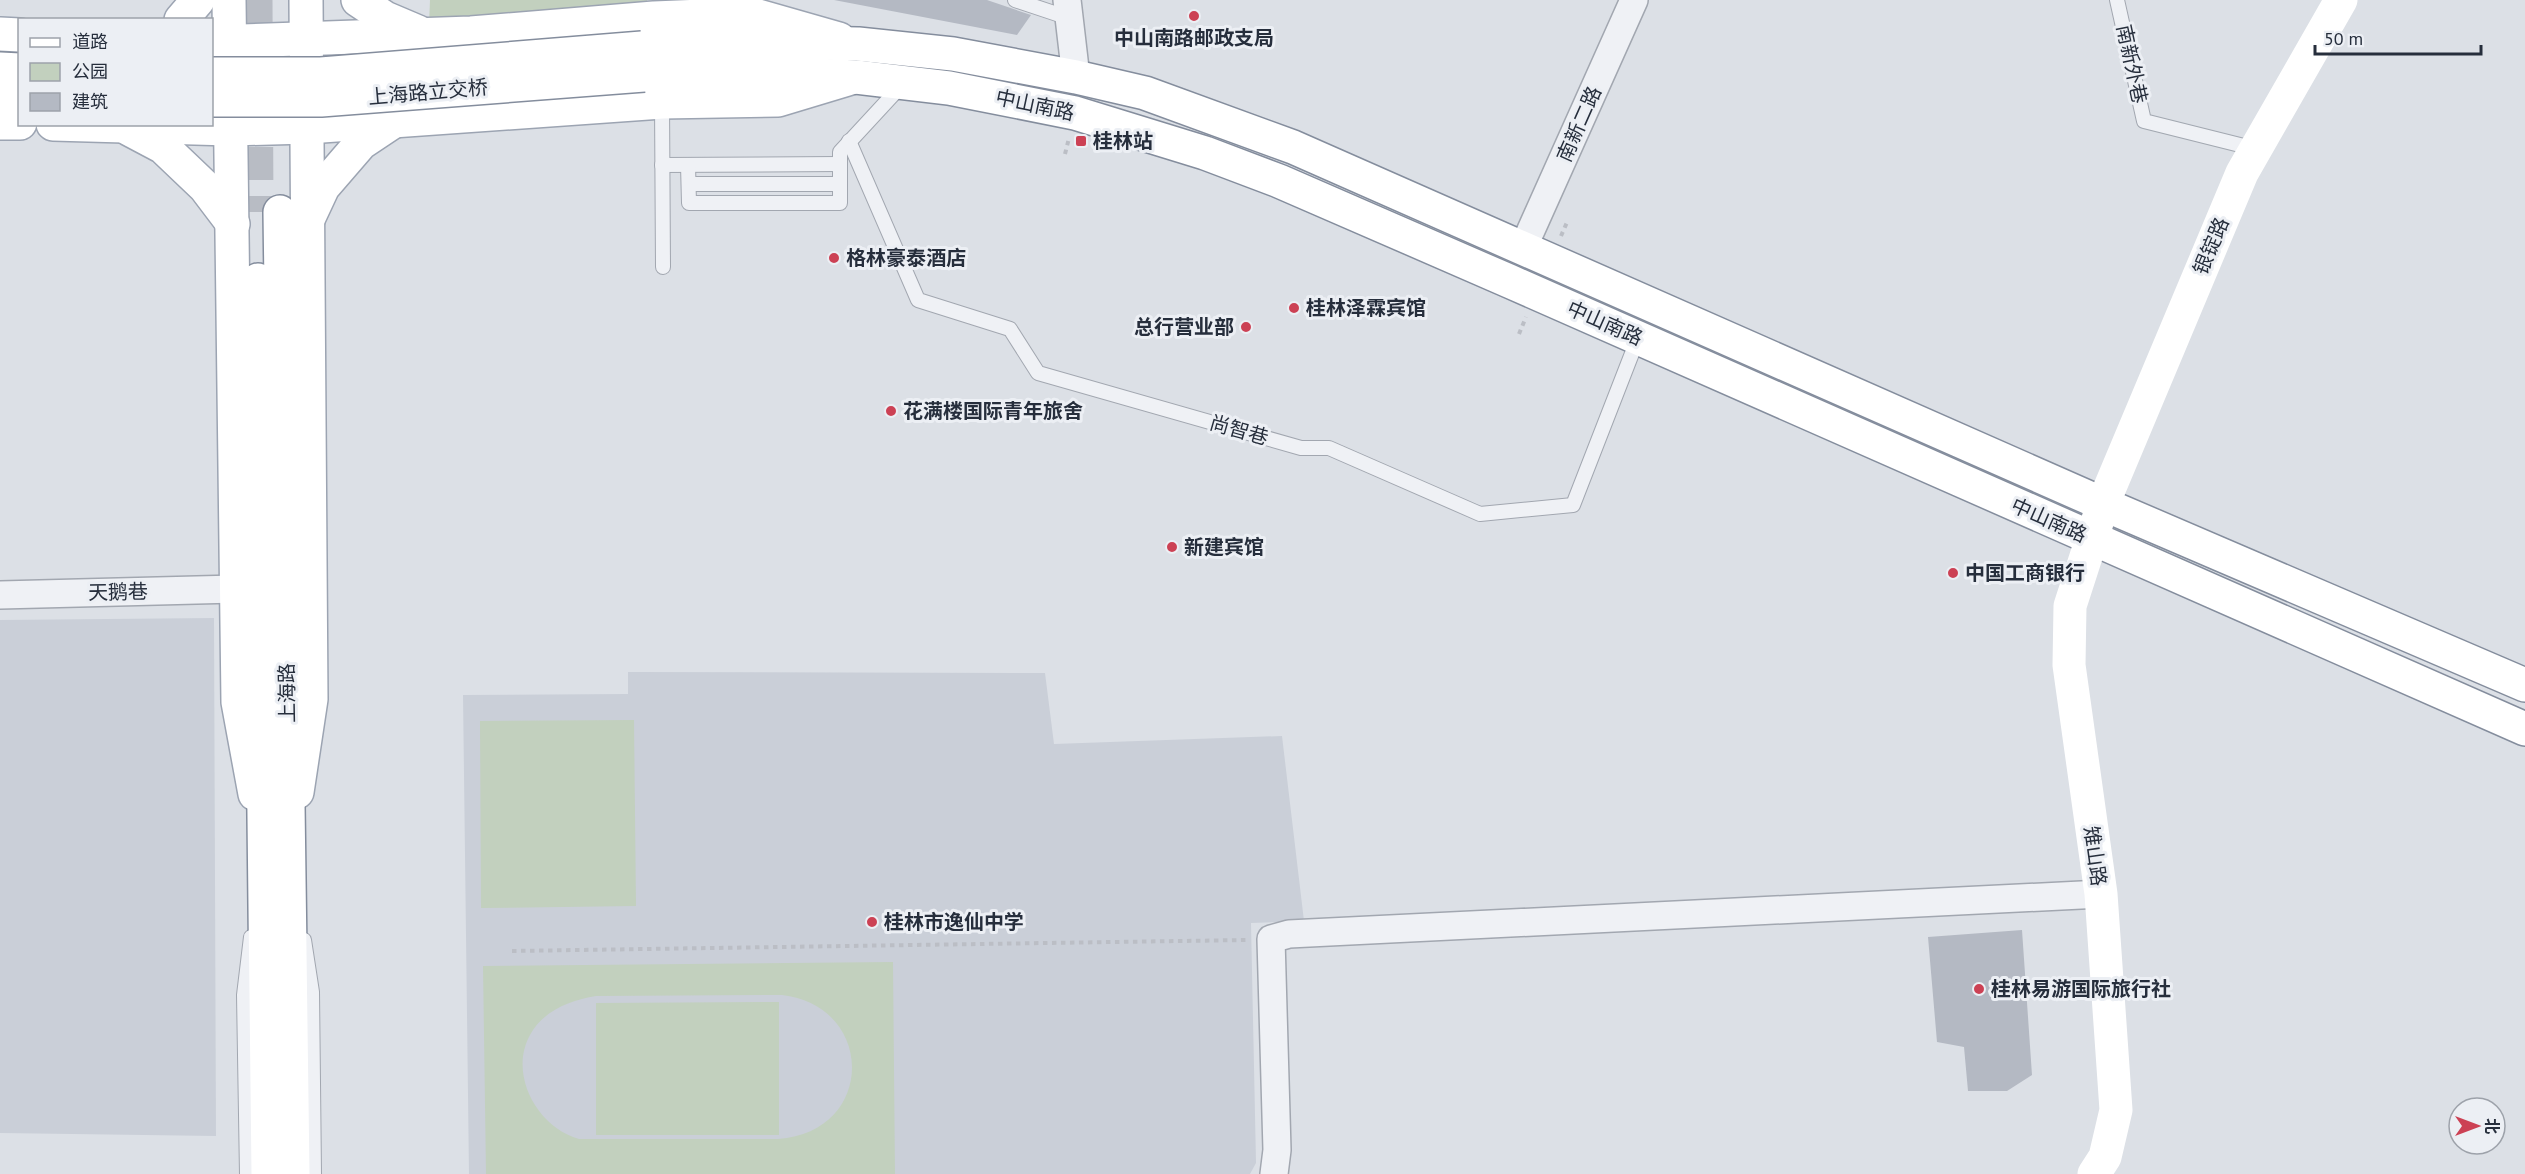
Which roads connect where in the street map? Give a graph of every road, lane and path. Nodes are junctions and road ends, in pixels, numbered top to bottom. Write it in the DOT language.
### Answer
graph roads {
  1 [pos="198,0"];
  2 [pos="229,0"];
  3 [pos="306,0"];
  4 [pos="358,0"];
  5 [pos="1015,0"];
  6 [pos="1634,0"];
  7 [pos="2118,0"];
  8 [pos="2342,0"];
  9 [pos="1060,3"];
  10 [pos="670,9"];
  11 [pos="183,18"];
  12 [pos="0,34"];
  13 [pos="18,35"];
  14 [pos="425,35"];
  15 [pos="307,40"];
  16 [pos="221,42"];
  17 [pos="858,44"];
  18 [pos="643,62"];
  19 [pos="0,69"];
  20 [pos="18,70"];
  21 [pos="213,74"];
  22 [pos="1072,76"];
  23 [pos="856,77"];
  24 [pos="905,82"];
  25 [pos="0,96"];
  26 [pos="18,97"];
  27 [pos="213,99"];
  28 [pos="662,102"];
  29 [pos="395,121"];
  30 [pos="0,123"];
  31 [pos="18,123"];
  32 [pos="101,126"];
  33 [pos="125,127"];
  34 [pos="308,127"];
  35 [pos="230,129"];
  36 [pos="849,141"];
  37 [pos="2256,149"];
  38 [pos="840,164"];
  39 [pos="662,165"];
  40 [pos="688,165"];
  41 [pos="270,217"];
  42 [pos="1524,248"];
  43 [pos="663,267"];
  44 [pos="1638,338"];
  45 [pos="2103,504"];
  46 [pos="2092,538"];
  47 [pos="236,589"];
  48 [pos="0,595"];
  49 [pos="2525,685"];
  50 [pos="2525,729"];
  51 [pos="276,842"];
  52 [pos="2101,894"];
  53 [pos="1271,939"];
  54 [pos="512,951"];
  55 [pos="247,1174"];
  56 [pos="267,1174"];
  57 [pos="292,1174"];
  58 [pos="314,1174"];
  59 [pos="1274,1174"];
  60 [pos="2094,1174"];
  1 -- 11 [label="main road"];
  2 -- 16 [label="main road"];
  3 -- 15 [label="main road"];
  4 -- 14 [label="main road"];
  5 -- 9 [label="lane"];
  6 -- 42 [label="street, 南新二路"];
  7 -- 37 [label="lane, 南新外巷"];
  8 -- 37 [label="main road, 银锭路"];
  9 -- 22 [label="street"];
  10 -- 14 [label="main road"];
  10 -- 17 [label="main road"];
  12 -- 13 [label="main road"];
  14 -- 15 [label="main road"];
  15 -- 16 [label="main road"];
  15 -- 34 [label="main road"];
  16 -- 35 [label="main road"];
  17 -- 18 [label="main road, 中山南路"];
  17 -- 22 [label="main road, 中山南路"];
  18 -- 21 [label="main road, 上海路立交桥, bridge"];
  18 -- 23 [label="main road, 中山南路"];
  18 -- 27 [label="main road, 上海路立交桥, bridge"];
  19 -- 20 [label="main road"];
  22 -- 42 [label="main road, 中山南路"];
  23 -- 24 [label="main road, 中山南路"];
  23 -- 28 [label="main road"];
  24 -- 36 [label="lane"];
  24 -- 44 [label="main road, 中山南路"];
  25 -- 26 [label="main road"];
  28 -- 29 [label="main road"];
  28 -- 39 [label="lane"];
  29 -- 34 [label="main road"];
  29 -- 41 [label="main road"];
  30 -- 31 [label="main road"];
  32 -- 33 [label="main road"];
  33 -- 35 [label="main road"];
  33 -- 41 [label="main road"];
  34 -- 35 [label="main road"];
  34 -- 41 [label="main road"];
  35 -- 41 [label="main road"];
  36 -- 38 [label="lane"];
  36 -- 44 [label="lane, 尚智巷"];
  37 -- 45 [label="main road, 银锭路"];
  38 -- 40 [label="lane"];
  38 -- 40 [label="lane"];
  39 -- 40 [label="lane"];
  39 -- 43 [label="lane"];
  41 -- 47 [label="main road"];
  41 -- 51 [label="main road, 上海路"];
  41 -- 51 [label="main road"];
  42 -- 45 [label="main road, 中山南路"];
  44 -- 46 [label="main road, 中山南路"];
  45 -- 46 [label="main road, 银锭路"];
  45 -- 49 [label="main road, 中山南路"];
  46 -- 50 [label="main road, 中山南路"];
  46 -- 52 [label="main road, 雉山路"];
  47 -- 48 [label="street, 天鹅巷"];
  47 -- 51 [label="main road"];
  51 -- 55 [label="lane"];
  51 -- 56 [label="main road, 上海路"];
  51 -- 57 [label="main road, 上海路"];
  51 -- 58 [label="lane"];
  52 -- 53 [label="street"];
  52 -- 60 [label="main road, 雉山路"];
  53 -- 54 [label="path"];
  53 -- 59 [label="street"];
}
